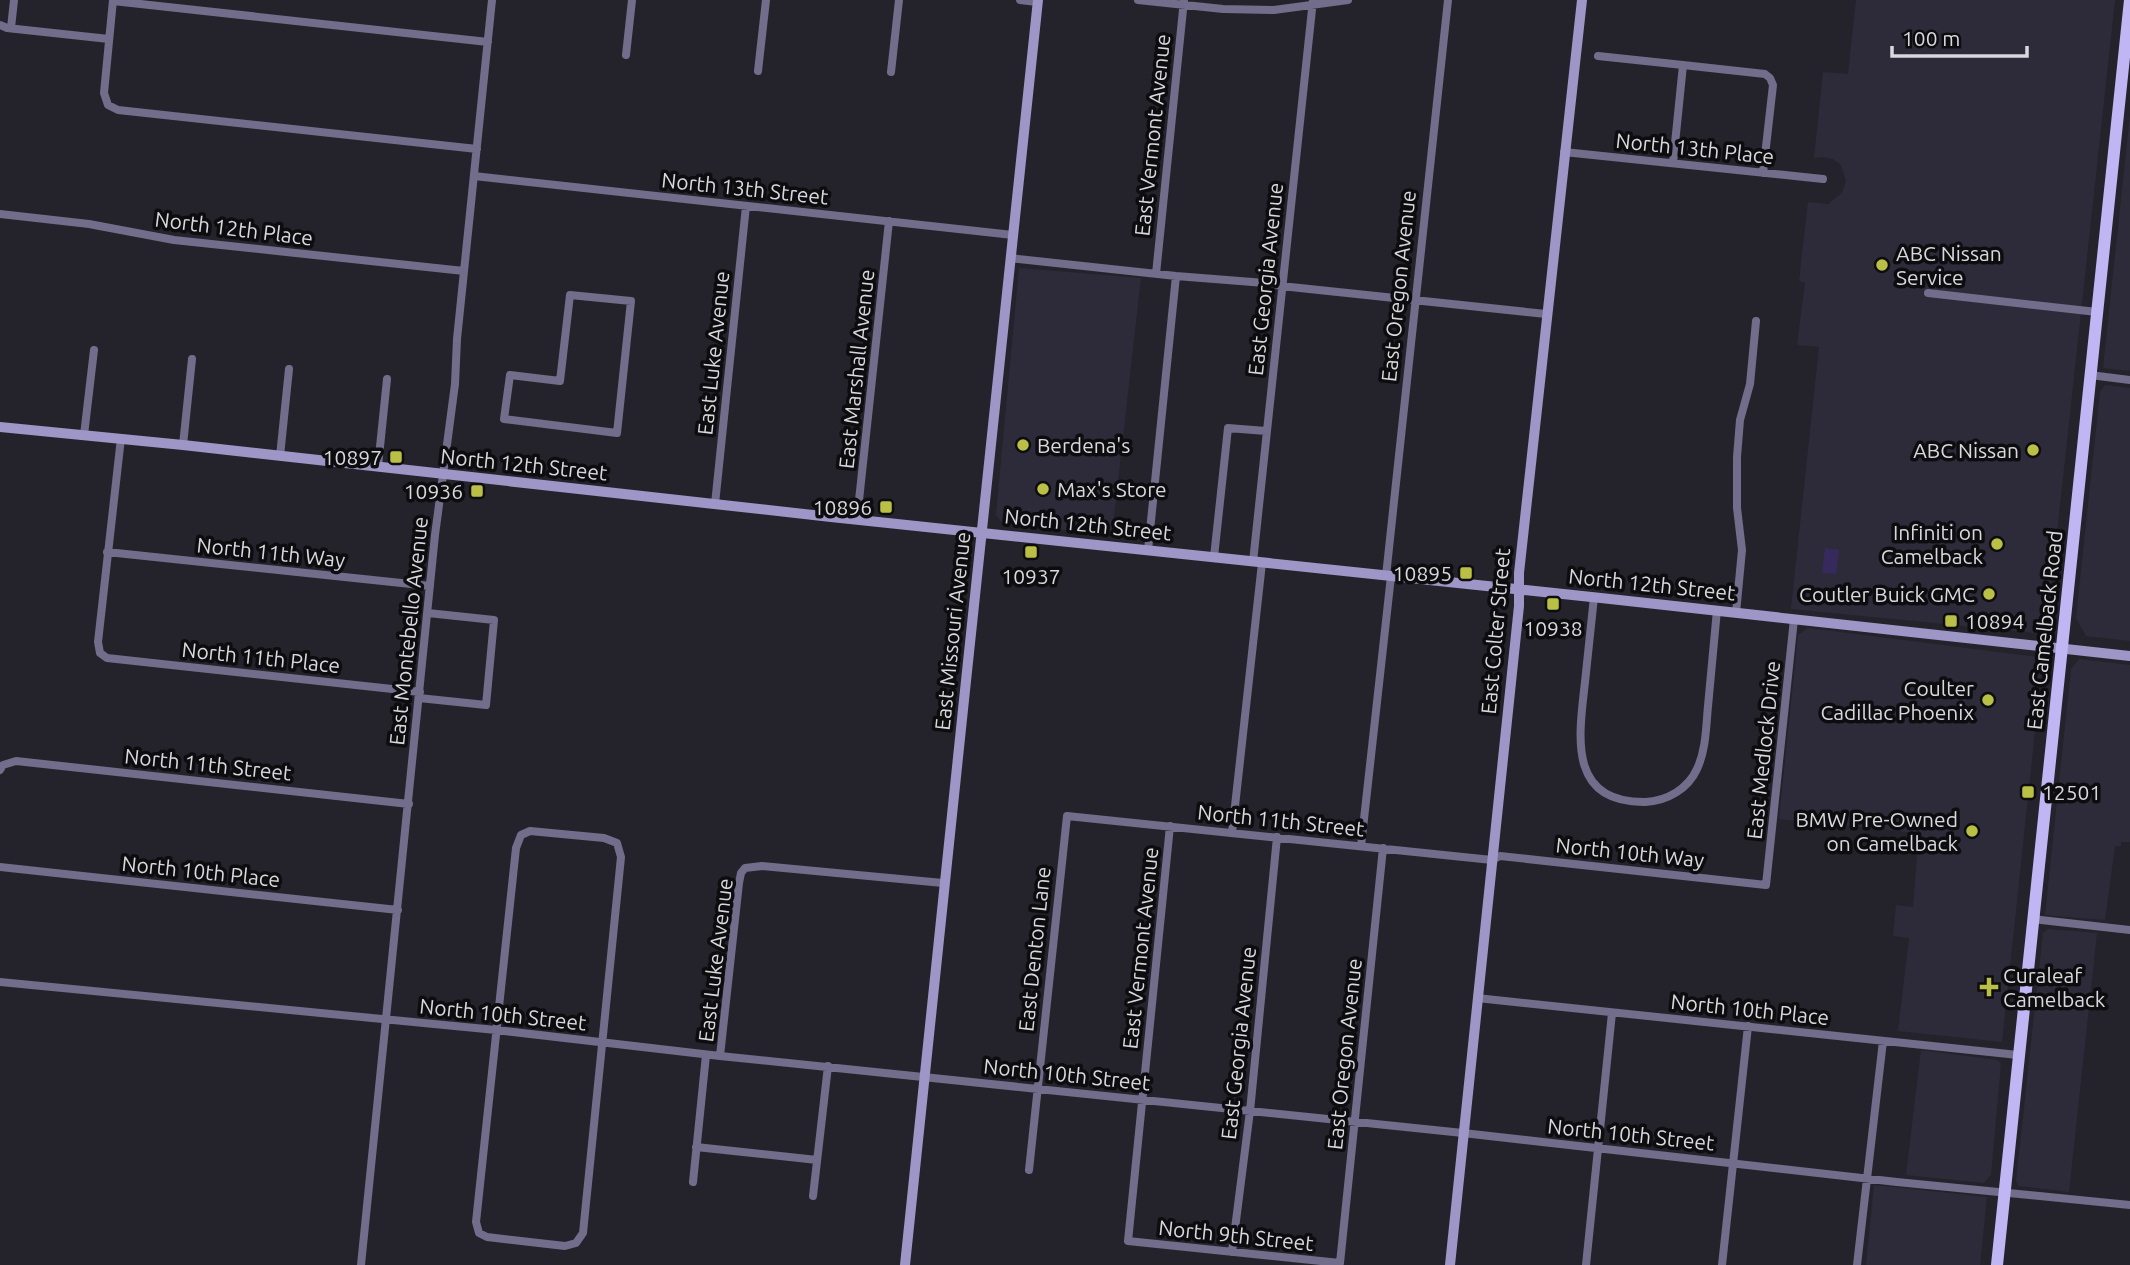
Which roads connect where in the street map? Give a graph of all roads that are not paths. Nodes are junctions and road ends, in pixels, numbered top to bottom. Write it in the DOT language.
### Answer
graph roads {
  1 [pos="14,0"];
  2 [pos="492,0"];
  3 [pos="632,0"];
  4 [pos="766,0"];
  5 [pos="898,0"];
  6 [pos="1020,0"];
  7 [pos="1138,0"];
  8 [pos="1348,0"];
  9 [pos="1448,0"];
  10 [pos="1582,0"];
  11 [pos="2130,0"];
  12 [pos="113,1"];
  13 [pos="1037,1"];
  14 [pos="1184,2"];
  15 [pos="1312,2"];
  16 [pos="4,28"];
  17 [pos="109,39"];
  18 [pos="488,42"];
  19 [pos="626,55"];
  20 [pos="1598,56"];
  21 [pos="1683,65"];
  22 [pos="758,71"];
  23 [pos="891,72"];
  24 [pos="477,149"];
  25 [pos="1564,152"];
  26 [pos="1673,163"];
  27 [pos="1763,173"];
  28 [pos="474,176"];
  29 [pos="1823,179"];
  30 [pos="746,205"];
  31 [pos="0,214"];
  32 [pos="889,221"];
  33 [pos="1013,236"];
  34 [pos="1010,258"];
  35 [pos="464,271"];
  36 [pos="1156,274"];
  37 [pos="1176,276"];
  38 [pos="1282,286"];
  39 [pos="1928,293"];
  40 [pos="1414,300"];
  41 [pos="2097,312"];
  42 [pos="1546,314"];
  43 [pos="1756,321"];
  44 [pos="94,350"];
  45 [pos="192,359"];
  46 [pos="289,369"];
  47 [pos="2090,375"];
  48 [pos="387,379"];
  49 [pos="2130,380"];
  50 [pos="0,428"];
  51 [pos="1266,431"];
  52 [pos="617,433"];
  53 [pos="85,435"];
  54 [pos="121,438"];
  55 [pos="183,444"];
  56 [pos="280,456"];
  57 [pos="378,466"];
  58 [pos="443,475"];
  59 [pos="715,504"];
  60 [pos="858,519"];
  61 [pos="982,532"];
  62 [pos="1148,550"];
  63 [pos="107,552"];
  64 [pos="1214,557"];
  65 [pos="1257,562"];
  66 [pos="1388,576"];
  67 [pos="430,586"];
  68 [pos="1519,589"];
  69 [pos="1594,597"];
  70 [pos="1717,610"];
  71 [pos="1736,612"];
  72 [pos="428,613"];
  73 [pos="1794,619"];
  74 [pos="2061,648"];
  75 [pos="2130,656"];
  76 [pos="420,695"];
  77 [pos="2,767"];
  78 [pos="409,804"];
  79 [pos="1067,816"];
  80 [pos="1170,827"];
  81 [pos="1232,833"];
  82 [pos="1277,837"];
  83 [pos="1361,846"];
  84 [pos="1384,848"];
  85 [pos="1492,859"];
  86 [pos="0,867"];
  87 [pos="943,883"];
  88 [pos="1766,885"];
  89 [pos="398,910"];
  90 [pos="2032,919"];
  91 [pos="2130,930"];
  92 [pos="0,982"];
  93 [pos="1477,998"];
  94 [pos="1612,1013"];
  95 [pos="387,1019"];
  96 [pos="1748,1026"];
  97 [pos="496,1030"];
  98 [pos="1883,1041"];
  99 [pos="601,1043"];
  100 [pos="706,1055"];
  101 [pos="2018,1055"];
  102 [pos="720,1056"];
  103 [pos="828,1066"];
  104 [pos="924,1076"];
  105 [pos="1037,1088"];
  106 [pos="1143,1100"];
  107 [pos="1250,1111"];
  108 [pos="1354,1122"];
  109 [pos="1463,1133"];
  110 [pos="696,1147"];
  111 [pos="1597,1148"];
  112 [pos="817,1160"];
  113 [pos="1733,1163"];
  114 [pos="1029,1170"];
  115 [pos="1867,1178"];
  116 [pos="693,1182"];
  117 [pos="2004,1192"];
  118 [pos="813,1196"];
  119 [pos="2130,1205"];
  120 [pos="1128,1241"];
  121 [pos="1232,1252"];
  122 [pos="1340,1263"];
  123 [pos="361,1265"];
  124 [pos="905,1265"];
  125 [pos="1450,1265"];
  126 [pos="1586,1265"];
  127 [pos="1722,1265"];
  128 [pos="1857,1265"];
  129 [pos="1997,1265"];
  1 -- 16 [label="street"];
  2 -- 18 [label="street, East Montebello Avenue"];
  3 -- 19 [label="street"];
  4 -- 22 [label="street"];
  5 -- 23 [label="street"];
  6 -- 13 [label="street"];
  7 -- 14 [label="street"];
  8 -- 15 [label="street"];
  9 -- 40 [label="street, East Oregon Avenue"];
  10 -- 25 [label="street, East Colter Street"];
  11 -- 41 [label="main road, East Camelback Road"];
  12 -- 17 [label="street"];
  12 -- 18 [label="street"];
  13 -- 33 [label="street, East Missouri Avenue"];
  14 -- 15 [label="street"];
  14 -- 36 [label="street, East Vermont Avenue"];
  15 -- 38 [label="street, East Georgia Avenue"];
  16 -- 17 [label="street"];
  17 -- 24 [label="street"];
  18 -- 24 [label="street, East Montebello Avenue"];
  20 -- 21 [label="street"];
  21 -- 26 [label="street"];
  21 -- 27 [label="street"];
  24 -- 28 [label="street, East Montebello Avenue"];
  25 -- 26 [label="street, North 13th Place"];
  25 -- 42 [label="street, East Colter Street"];
  26 -- 27 [label="street, North 13th Place"];
  27 -- 29 [label="street, North 13th Place"];
  28 -- 30 [label="street, North 13th Street"];
  28 -- 35 [label="street, East Montebello Avenue"];
  30 -- 32 [label="street, North 13th Street"];
  30 -- 59 [label="street, East Luke Avenue"];
  31 -- 35 [label="street, North 12th Place"];
  32 -- 33 [label="street, North 13th Street"];
  32 -- 60 [label="street, East Marshall Avenue"];
  33 -- 34 [label="street, East Missouri Avenue"];
  34 -- 36 [label="street"];
  34 -- 61 [label="street, East Missouri Avenue"];
  35 -- 58 [label="street, East Montebello Avenue"];
  36 -- 37 [label="street"];
  37 -- 38 [label="street"];
  37 -- 62 [label="street"];
  38 -- 40 [label="street"];
  38 -- 51 [label="street, East Georgia Avenue"];
  39 -- 41 [label="street"];
  40 -- 42 [label="street"];
  40 -- 66 [label="street, East Oregon Avenue"];
  41 -- 47 [label="main road, East Camelback Road"];
  42 -- 68 [label="street, East Colter Street"];
  43 -- 71 [label="street"];
  44 -- 53 [label="street"];
  45 -- 55 [label="street"];
  46 -- 56 [label="street"];
  47 -- 49 [label="street"];
  47 -- 74 [label="main road, East Camelback Road"];
  48 -- 57 [label="street"];
  50 -- 53 [label="street, North 12th Street"];
  51 -- 64 [label="street"];
  51 -- 65 [label="street, East Georgia Avenue"];
  52 -- 52 [label="street"];
  53 -- 54 [label="street, North 12th Street"];
  54 -- 55 [label="street, North 12th Street"];
  54 -- 63 [label="street"];
  55 -- 56 [label="street, North 12th Street"];
  56 -- 57 [label="street, North 12th Street"];
  57 -- 58 [label="street, North 12th Street"];
  58 -- 59 [label="street, North 12th Street"];
  58 -- 67 [label="street, East Montebello Avenue"];
  59 -- 60 [label="street, North 12th Street"];
  60 -- 61 [label="street, North 12th Street"];
  61 -- 62 [label="street, North 12th Street"];
  61 -- 87 [label="street, East Missouri Avenue"];
  62 -- 64 [label="street, North 12th Street"];
  63 -- 67 [label="street, North 11th Way"];
  63 -- 76 [label="street, North 11th Place"];
  64 -- 65 [label="street, North 12th Street"];
  65 -- 66 [label="street, North 12th Street"];
  65 -- 81 [label="street, East Georgia Avenue"];
  66 -- 68 [label="street, North 12th Street"];
  66 -- 83 [label="street, East Oregon Avenue"];
  67 -- 72 [label="street, East Montebello Avenue"];
  68 -- 69 [label="street, North 12th Street"];
  68 -- 85 [label="street, East Colter Street"];
  69 -- 70 [label="street, North 12th Street"];
  69 -- 70 [label="street"];
  70 -- 71 [label="street, North 12th Street"];
  71 -- 73 [label="street, North 12th Street"];
  72 -- 76 [label="street, East Montebello Avenue"];
  72 -- 76 [label="street, North 11th Place"];
  73 -- 74 [label="street, North 12th Street"];
  73 -- 88 [label="street, East Medlock Drive"];
  74 -- 75 [label="street, North 12th Street"];
  74 -- 90 [label="main road, East Camelback Road"];
  76 -- 78 [label="street, East Montebello Avenue"];
  77 -- 78 [label="street, North 11th Street"];
  78 -- 89 [label="street, East Montebello Avenue"];
  79 -- 80 [label="street, North 11th Street"];
  79 -- 105 [label="street, East Denton Lane"];
  80 -- 81 [label="street, North 11th Street"];
  80 -- 106 [label="street, East Vermont Avenue"];
  81 -- 82 [label="street, North 11th Street"];
  82 -- 83 [label="street, North 11th Street"];
  82 -- 107 [label="street, East Georgia Avenue"];
  83 -- 84 [label="street, North 11th Street"];
  84 -- 85 [label="street, North 11th Street"];
  84 -- 108 [label="street, East Oregon Avenue"];
  85 -- 88 [label="street, North 10th Way"];
  85 -- 93 [label="street, East Colter Street"];
  86 -- 89 [label="street, North 10th Place"];
  87 -- 102 [label="street, East Luke Avenue"];
  87 -- 104 [label="street, East Missouri Avenue"];
  89 -- 95 [label="street, East Montebello Avenue"];
  90 -- 91 [label="street"];
  90 -- 101 [label="main road, East Camelback Road"];
  92 -- 95 [label="street, North 10th Street"];
  93 -- 94 [label="street, North 10th Place"];
  93 -- 109 [label="street, East Colter Street"];
  94 -- 96 [label="street, North 10th Place"];
  94 -- 111 [label="street"];
  95 -- 97 [label="street, North 10th Street"];
  95 -- 123 [label="street, East Montebello Avenue"];
  96 -- 98 [label="street, North 10th Place"];
  96 -- 113 [label="street"];
  97 -- 99 [label="street, North 10th Street"];
  97 -- 99 [label="street"];
  97 -- 99 [label="street"];
  98 -- 101 [label="street, North 10th Place"];
  98 -- 115 [label="street"];
  99 -- 100 [label="street, North 10th Street"];
  100 -- 102 [label="street, North 10th Street"];
  100 -- 110 [label="street"];
  101 -- 117 [label="main road, East Camelback Road"];
  102 -- 103 [label="street, North 10th Street"];
  103 -- 104 [label="street, North 10th Street"];
  103 -- 112 [label="street"];
  104 -- 105 [label="street, North 10th Street"];
  104 -- 124 [label="street, East Missouri Avenue"];
  105 -- 106 [label="street, North 10th Street"];
  105 -- 114 [label="street, East Denton Lane"];
  106 -- 107 [label="street, North 10th Street"];
  106 -- 120 [label="street, East Vermont Avenue"];
  107 -- 108 [label="street, North 10th Street"];
  107 -- 121 [label="street, East Georgia Avenue"];
  108 -- 109 [label="street, North 10th Street"];
  108 -- 122 [label="street, East Oregon Avenue"];
  109 -- 111 [label="street, North 10th Street"];
  109 -- 125 [label="street, East Colter Street"];
  110 -- 112 [label="street"];
  110 -- 116 [label="street"];
  111 -- 113 [label="street, North 10th Street"];
  111 -- 126 [label="street"];
  112 -- 118 [label="street"];
  113 -- 115 [label="street, North 10th Street"];
  113 -- 127 [label="street"];
  115 -- 117 [label="street, North 10th Street"];
  115 -- 128 [label="street"];
  117 -- 119 [label="street, North 10th Street"];
  117 -- 129 [label="main road, East Camelback Road"];
  120 -- 121 [label="street, North 9th Street"];
  121 -- 122 [label="street, North 9th Street"];
}
